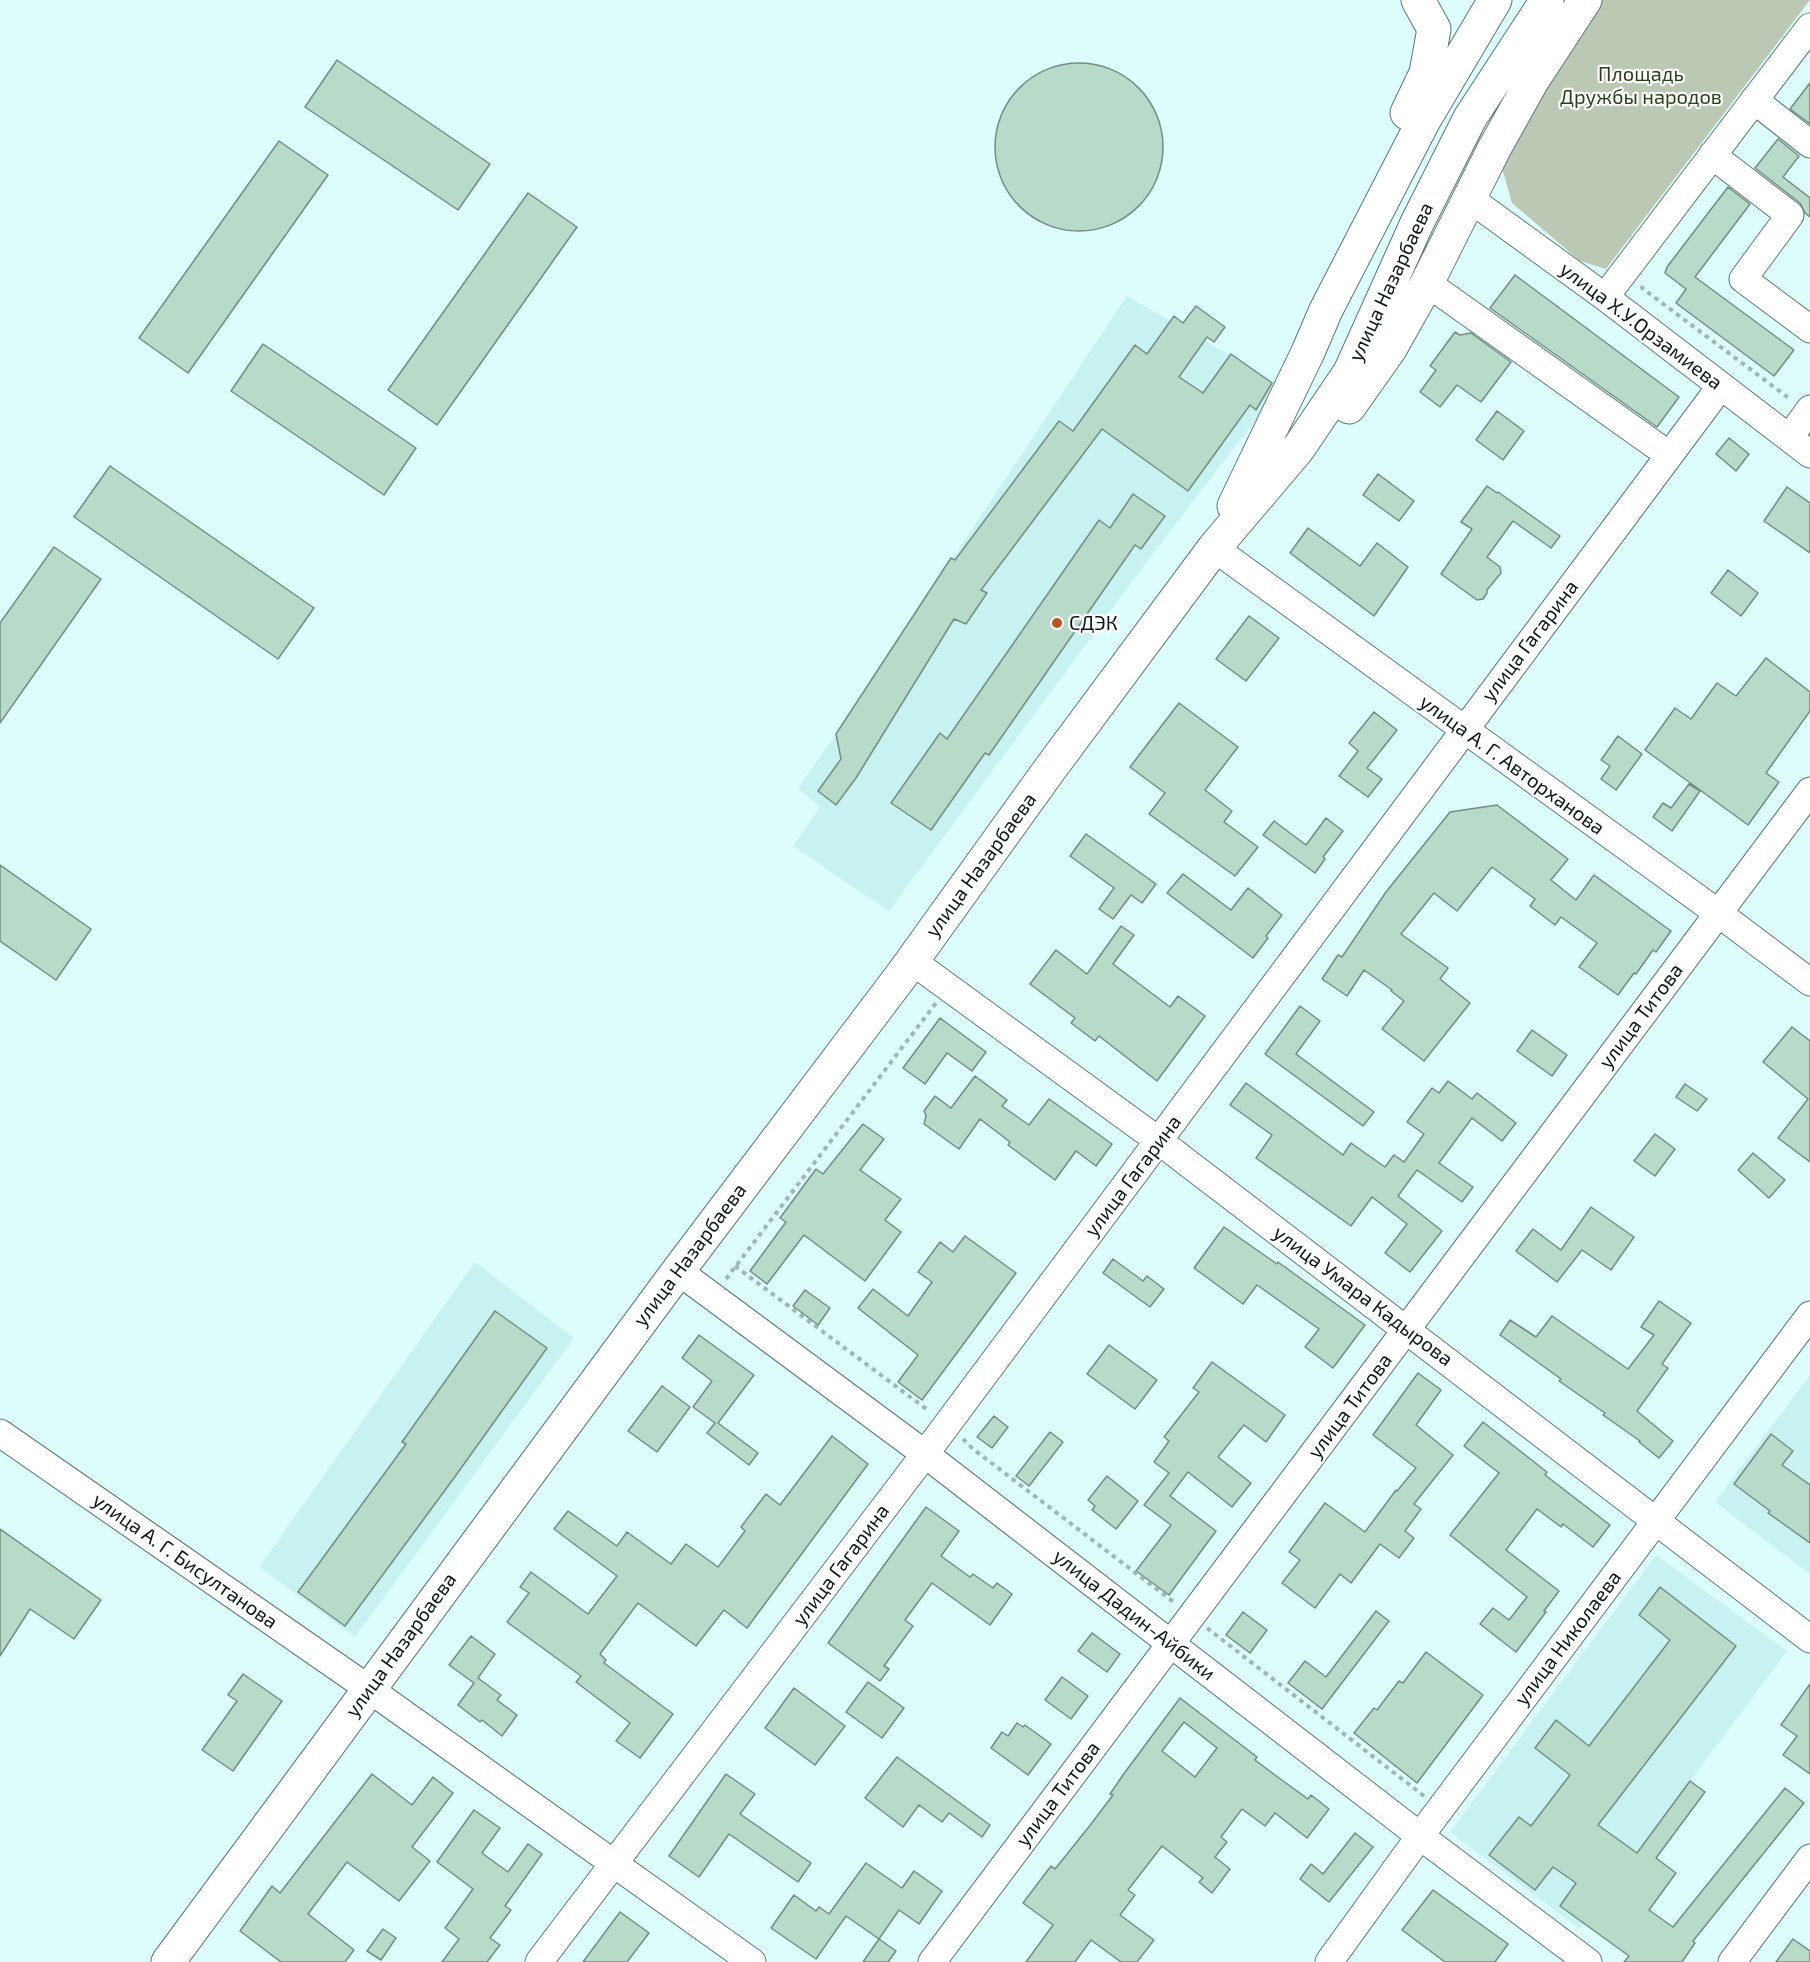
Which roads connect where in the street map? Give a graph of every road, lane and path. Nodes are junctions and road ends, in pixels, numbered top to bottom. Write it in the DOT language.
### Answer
graph roads {
  1 [pos="1418,0"];
  2 [pos="1495,0"];
  3 [pos="1547,0"];
  4 [pos="1585,0"];
  5 [pos="1810,27"];
  6 [pos="1754,100"];
  7 [pos="1810,144"];
  8 [pos="1712,155"];
  9 [pos="1470,199"];
  10 [pos="1649,279"];
  11 [pos="1427,283"];
  12 [pos="1605,297"];
  13 [pos="1326,310"];
  14 [pos="1810,329"];
  15 [pos="1721,386"];
  16 [pos="1809,410"];
  17 [pos="1800,446"];
  18 [pos="1669,455"];
  19 [pos="1270,483"];
  20 [pos="1214,548"];
  21 [pos="1463,730"];
  22 [pos="1810,791"];
  23 [pos="1718,913"];
  24 [pos="912,961"];
  25 [pos="1810,982"];
  26 [pos="947,988"];
  27 [pos="1159,1141"];
  28 [pos="735,1266"];
  29 [pos="678,1271"];
  30 [pos="713,1296"];
  31 [pos="1810,1315"];
  32 [pos="1407,1330"];
  33 [pos="947,1424"];
  34 [pos="0,1432"];
  35 [pos="925,1454"];
  36 [pos="1655,1520"];
  37 [pos="1192,1616"];
  38 [pos="1810,1639"];
  39 [pos="1170,1644"];
  40 [pos="369,1689"];
  41 [pos="1441,1809"];
  42 [pos="1420,1836"];
  43 [pos="614,1864"];
  44 [pos="1805,1874"];
  45 [pos="1745,1957"];
  46 [pos="168,1962"];
  47 [pos="539,1962"];
  48 [pos="752,1962"];
  49 [pos="932,1962"];
  50 [pos="1329,1962"];
  51 [pos="1588,1962"];
  1 -- 13 [label="main road"];
  2 -- 13 [label="main road, улица Назарбаева"];
  3 -- 19 [label="main road, улица Назарбаева"];
  4 -- 9 [label="main road"];
  5 -- 6 [label="street"];
  6 -- 7 [label="street"];
  6 -- 8 [label="street"];
  8 -- 12 [label="street"];
  8 -- 14 [label="street"];
  9 -- 11 [label="main road"];
  9 -- 12 [label="street, улица Х.У.Орзамиева"];
  10 -- 16 [label="path"];
  11 -- 18 [label="street"];
  11 -- 19 [label="main road"];
  12 -- 15 [label="street, улица Х.У.Орзамиева"];
  13 -- 20 [label="main road, улица Назарбаева"];
  15 -- 17 [label="street, улица Х.У.Орзамиева"];
  15 -- 18 [label="street, улица Гагарина"];
  16 -- 17 [label="street"];
  18 -- 21 [label="street, улица Гагарина"];
  19 -- 20 [label="main road, улица Назарбаева"];
  20 -- 21 [label="street, улица А. Г. Авторханова"];
  20 -- 24 [label="main road, улица Назарбаева"];
  21 -- 23 [label="street, улица А. Г. Авторханова"];
  21 -- 27 [label="street, улица Гагарина"];
  22 -- 23 [label="street, улица Титова"];
  23 -- 25 [label="street, улица А. Г. Авторханова"];
  23 -- 32 [label="street, улица Титова"];
  24 -- 26 [label="street, улица Умара Кадырова"];
  24 -- 29 [label="main road, улица Назарбаева"];
  26 -- 27 [label="street, улица Умара Кадырова"];
  26 -- 28 [label="path"];
  27 -- 32 [label="street, улица Умара Кадырова"];
  27 -- 33 [label="street, улица Гагарина"];
  28 -- 30 [label="path"];
  28 -- 33 [label="path"];
  29 -- 30 [label="street, улица Дадин-Айбики"];
  29 -- 40 [label="main road, улица Назарбаева"];
  30 -- 35 [label="street, улица Дадин-Айбики"];
  31 -- 36 [label="street, улица Николаева"];
  32 -- 36 [label="street, улица Умара Кадырова"];
  32 -- 37 [label="street, улица Титова"];
  33 -- 35 [label="street, улица Гагарина"];
  33 -- 37 [label="path"];
  34 -- 40 [label="street, улица А. Г. Бисултанова"];
  35 -- 39 [label="street, улица Дадин-Айбики"];
  35 -- 43 [label="street, улица Гагарина"];
  36 -- 38 [label="street, улица Умара Кадырова"];
  36 -- 41 [label="street, улица Николаева"];
  37 -- 39 [label="street, улица Титова"];
  37 -- 41 [label="path"];
  39 -- 42 [label="street, улица Дадин-Айбики"];
  39 -- 49 [label="street, улица Титова"];
  40 -- 43 [label="street, улица А. Г. Бисултанова"];
  40 -- 46 [label="main road, улица Назарбаева"];
  41 -- 42 [label="street, улица Николаева"];
  42 -- 50 [label="street, улица Николаева"];
  42 -- 51 [label="street, улица Дадин-Айбики"];
  43 -- 47 [label="street, улица Гагарина"];
  43 -- 48 [label="street, улица А. Г. Бисултанова"];
  44 -- 45 [label="street"];
}
